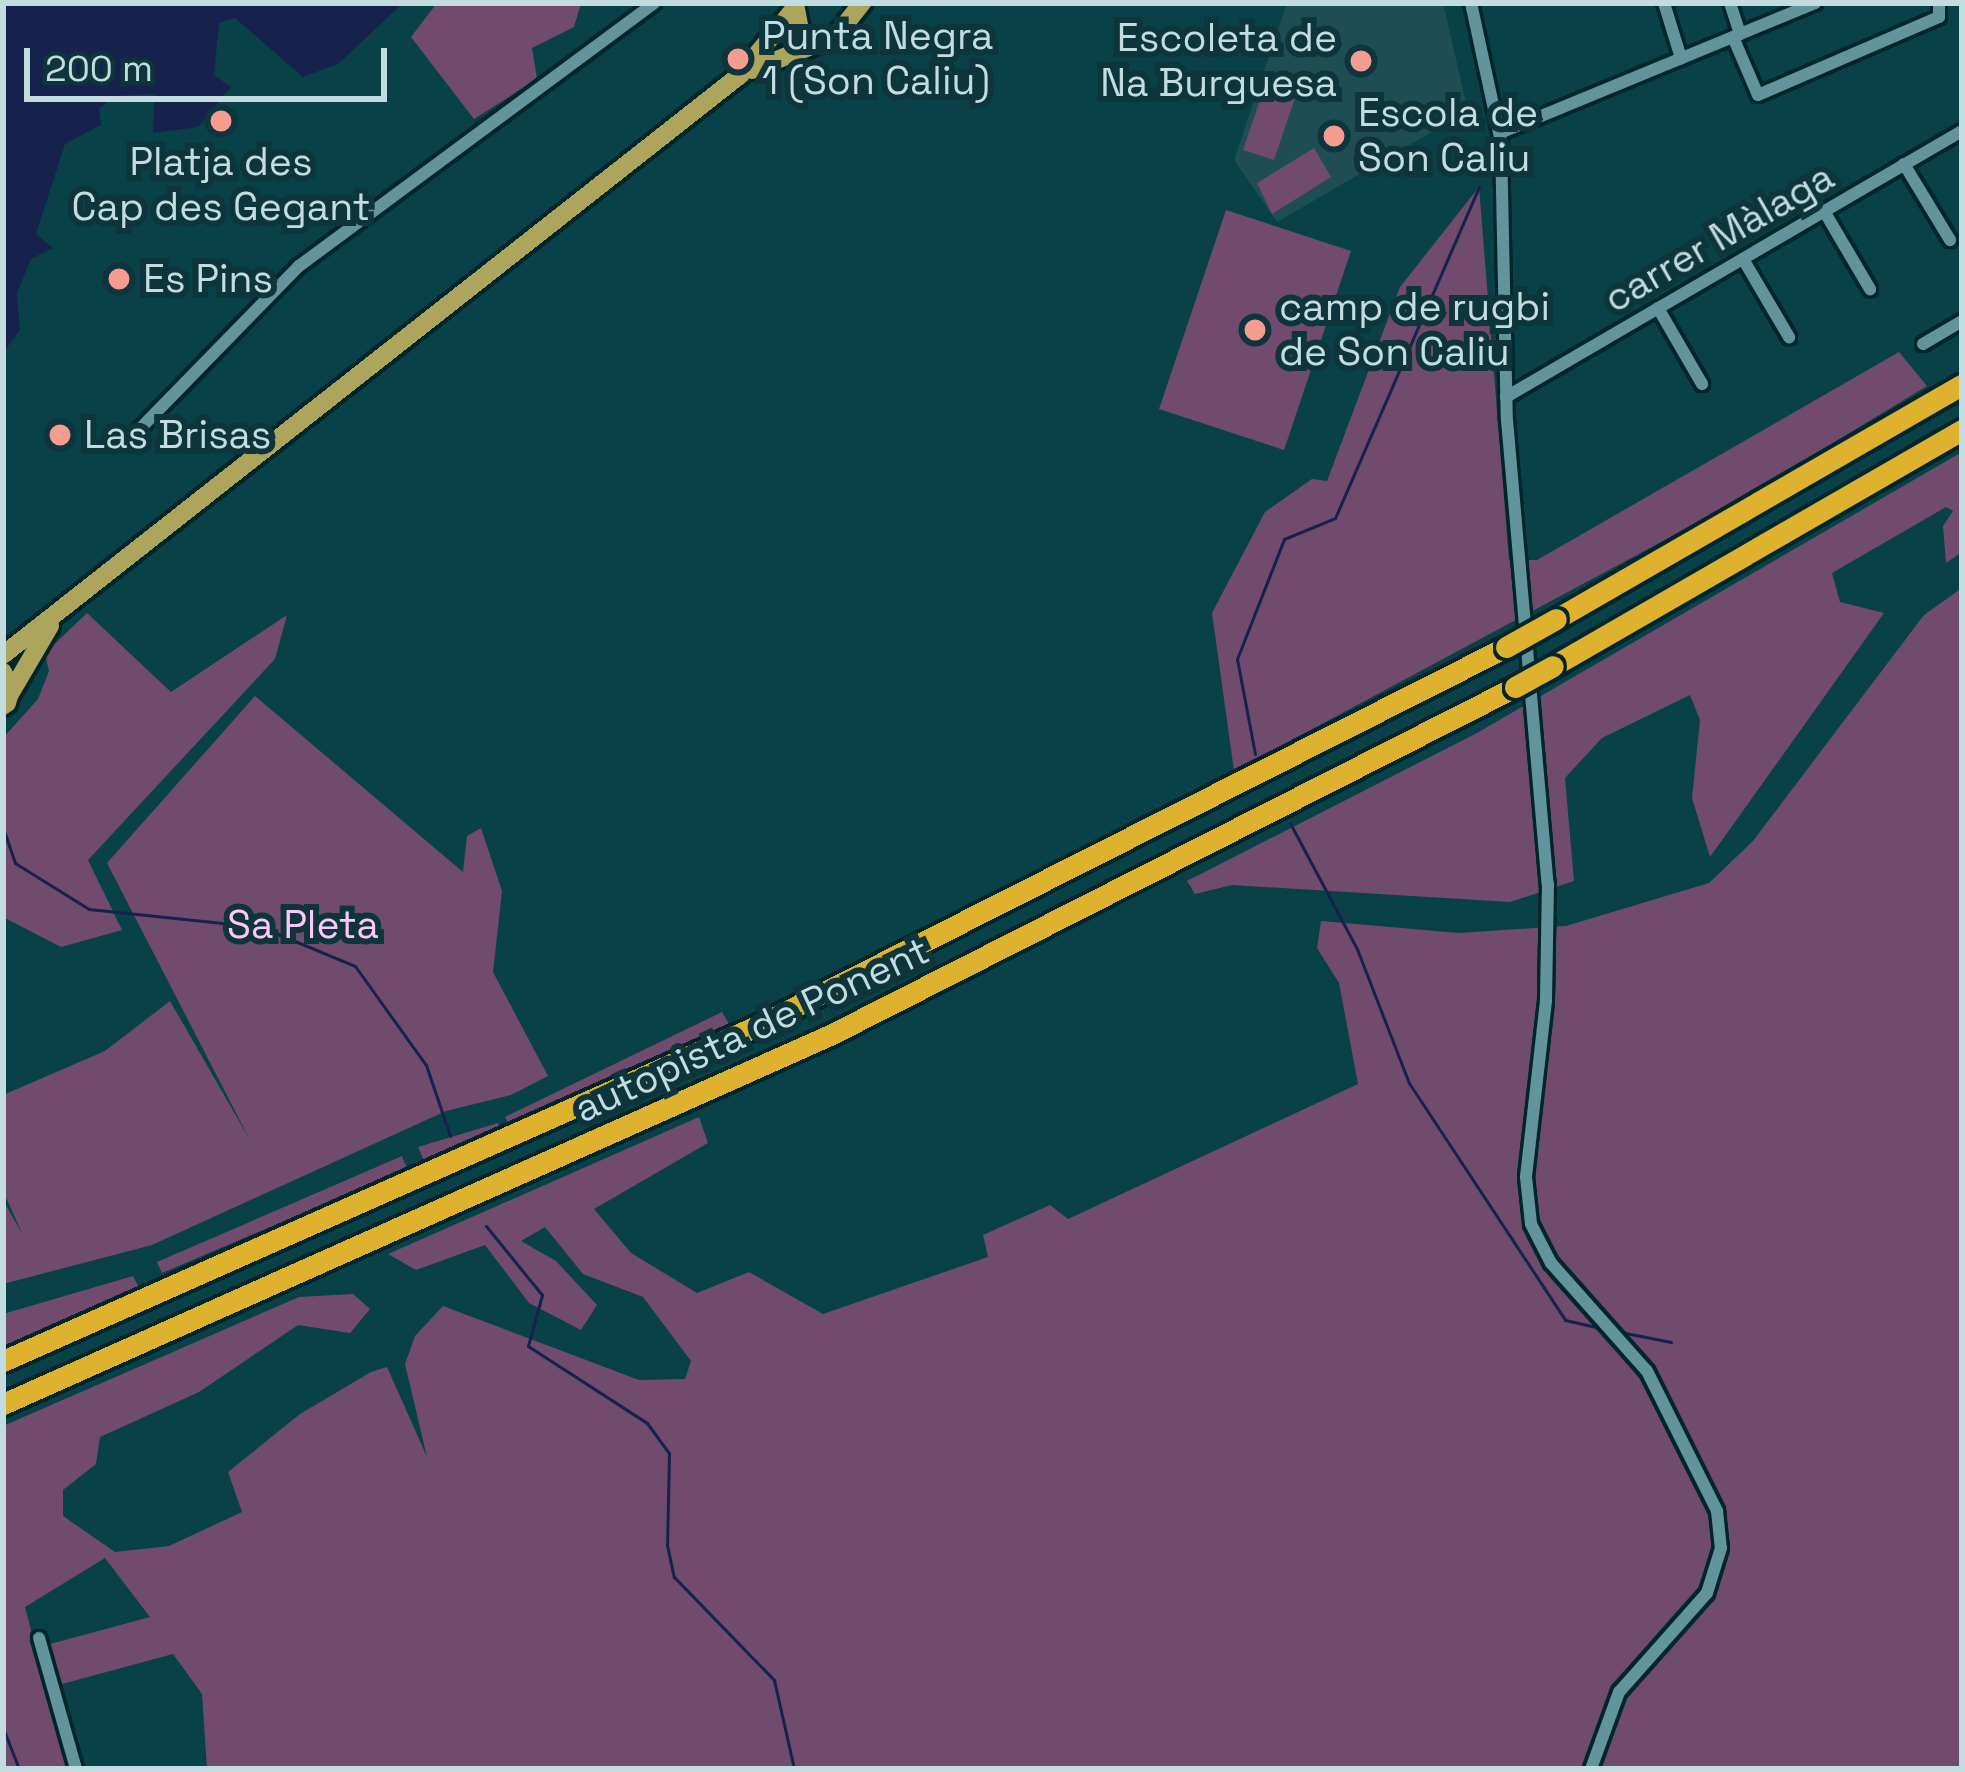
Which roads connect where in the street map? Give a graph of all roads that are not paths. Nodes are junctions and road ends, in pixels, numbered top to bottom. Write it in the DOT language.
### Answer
graph roads {
  1 [pos="654,3"];
  2 [pos="843,3"];
  3 [pos="862,3"];
  4 [pos="1471,3"];
  5 [pos="1664,3"];
  6 [pos="1730,3"];
  7 [pos="1815,3"];
  8 [pos="1939,3"];
  9 [pos="795,6"];
  10 [pos="835,35"];
  11 [pos="1736,36"];
  12 [pos="1681,58"];
  13 [pos="740,75"];
  14 [pos="1962,131"];
  15 [pos="1500,133"];
  16 [pos="1904,164"];
  17 [pos="1824,212"];
  18 [pos="1950,240"];
  19 [pos="1743,259"];
  20 [pos="1870,289"];
  21 [pos="1658,308"];
  22 [pos="1962,321"];
  23 [pos="1789,337"];
  24 [pos="1923,344"];
  25 [pos="1962,374"];
  26 [pos="1702,384"];
  27 [pos="1962,385"];
  28 [pos="1506,397"];
  29 [pos="1904,418"];
  30 [pos="1962,430"];
  31 [pos="133,436"];
  32 [pos="63,607"];
  33 [pos="3,655"];
  34 [pos="3,672"];
  35 [pos="1524,690"];
  36 [pos="5,705"];
  37 [pos="3,1361"];
  38 [pos="3,1404"];
  39 [pos="39,1638"];
  40 [pos="76,1769"];
  41 [pos="1591,1769"];
  1 -- 31 [label="street"];
  2 -- 10 [label="main road"];
  3 -- 10 [label="main road"];
  4 -- 15 [label="street"];
  5 -- 12 [label="street"];
  6 -- 11 [label="street"];
  7 -- 11 [label="street"];
  8 -- 11 [label="street"];
  9 -- 10 [label="main road"];
  9 -- 13 [label="main road"];
  10 -- 13 [label="main road"];
  11 -- 12 [label="street"];
  12 -- 15 [label="street"];
  13 -- 32 [label="main road"];
  14 -- 16 [label="street, carrer Màlaga"];
  15 -- 28 [label="street"];
  16 -- 17 [label="street, carrer Màlaga"];
  16 -- 18 [label="street"];
  17 -- 19 [label="street, carrer Màlaga"];
  17 -- 20 [label="street"];
  19 -- 21 [label="street, carrer Màlaga"];
  19 -- 23 [label="street"];
  21 -- 26 [label="street"];
  21 -- 28 [label="street, carrer Màlaga"];
  22 -- 24 [label="street"];
  25 -- 29 [label="highway"];
  27 -- 29 [label="highway"];
  28 -- 35 [label="street"];
  29 -- 37 [label="highway, autopista de Ponent, bridge"];
  30 -- 35 [label="highway, autopista de Ponent, bridge"];
  32 -- 33 [label="main road"];
  32 -- 36 [label="main road"];
  34 -- 36 [label="main road"];
  35 -- 38 [label="highway, autopista de Ponent"];
  35 -- 41 [label="street"];
  39 -- 40 [label="street"];
}
